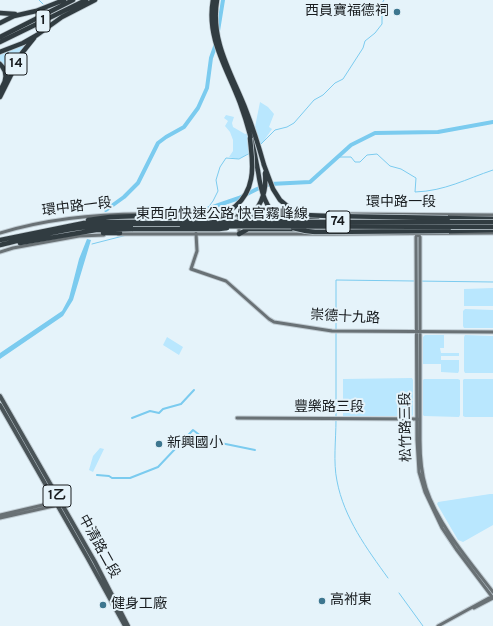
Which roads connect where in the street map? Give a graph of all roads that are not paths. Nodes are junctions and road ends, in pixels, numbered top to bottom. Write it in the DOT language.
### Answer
graph roads {
  1 [pos="64,0"];
  2 [pos="73,0"];
  3 [pos="86,0"];
  4 [pos="95,0"];
  5 [pos="213,0"];
  6 [pos="217,0"];
  7 [pos="0,13"];
  8 [pos="23,13"];
  9 [pos="0,23"];
  10 [pos="37,35"];
  11 [pos="0,37"];
  12 [pos="0,42"];
  13 [pos="0,52"];
  14 [pos="0,64"];
  15 [pos="0,90"];
  16 [pos="0,97"];
  17 [pos="250,138"];
  18 [pos="264,166"];
  19 [pos="418,214"];
  20 [pos="493,214"];
  21 [pos="170,215"];
  22 [pos="239,215"];
  23 [pos="448,218"];
  24 [pos="94,219"];
  25 [pos="493,221"];
  26 [pos="182,224"];
  27 [pos="493,227"];
  28 [pos="132,231"];
  29 [pos="449,231"];
  30 [pos="493,232"];
  31 [pos="120,233"];
  32 [pos="196,233"];
  33 [pos="0,234"];
  34 [pos="70,234"];
  35 [pos="239,234"];
  36 [pos="418,234"];
  37 [pos="8,237"];
  38 [pos="0,240"];
  39 [pos="0,245"];
  40 [pos="0,252"];
  41 [pos="418,331"];
  42 [pos="493,332"];
  43 [pos="0,396"];
  44 [pos="0,404"];
  45 [pos="237,418"];
  46 [pos="418,419"];
  47 [pos="58,503"];
  48 [pos="0,515"];
  49 [pos="0,518"];
  50 [pos="493,592"];
  51 [pos="493,598"];
  52 [pos="125,626"];
  53 [pos="128,626"];
  54 [pos="438,626"];
  55 [pos="442,626"];
  1 -- 8 [label="highway"];
  2 -- 11 [label="highway, 1"];
  3 -- 12 [label="highway, 1"];
  4 -- 10 [label="highway"];
  5 -- 17 [label="highway"];
  6 -- 18 [label="highway"];
  7 -- 8 [label="highway"];
  8 -- 9 [label="highway"];
  10 -- 13 [label="highway"];
  10 -- 16 [label="highway, 14"];
  14 -- 15 [label="highway"];
  17 -- 24 [label="highway, bridge"];
  17 -- 29 [label="highway, bridge"];
  18 -- 23 [label="highway, bridge"];
  18 -- 28 [label="highway, bridge"];
  19 -- 20 [label="street, 環中路一段"];
  19 -- 22 [label="street, 環中路一段"];
  19 -- 36 [label="street, 松竹路三段"];
  21 -- 22 [label="street, 環中路一段"];
  21 -- 24 [label="highway, 74"];
  21 -- 33 [label="street, 環中路一段"];
  22 -- 23 [label="highway, 74, bridge"];
  22 -- 35 [label="street"];
  23 -- 25 [label="highway, 74"];
  24 -- 37 [label="highway, 74"];
  25 -- 26 [label="highway, 東西向快速公路 快官霧峰線 / 74, bridge"];
  26 -- 27 [label="highway, 東西向快速公路 快官霧峰線 / 74, bridge"];
  26 -- 37 [label="highway, 東西向快速公路 快官霧峰線 / 74"];
  26 -- 39 [label="highway, 東西向快速公路 快官霧峰線 / 74"];
  28 -- 31 [label="street, 環中路一段"];
  28 -- 32 [label="street, 環中路一段"];
  28 -- 34 [label="highway"];
  29 -- 30 [label="highway, 74"];
  29 -- 35 [label="highway, 74, bridge"];
  30 -- 36 [label="street, 環中路一段"];
  31 -- 34 [label="highway"];
  31 -- 40 [label="street, 環中路一段"];
  32 -- 35 [label="street, 環中路一段"];
  32 -- 41 [label="street, 崇德十九路"];
  34 -- 39 [label="highway"];
  35 -- 36 [label="street, 環中路一段"];
  36 -- 41 [label="street, 松竹路三段"];
  37 -- 38 [label="highway, 東西向快速公路 快官霧峰線 / 74"];
  41 -- 42 [label="street, 崇德十九路"];
  41 -- 46 [label="street, 松竹路三段"];
  43 -- 47 [label="main road, 中清路二段 / 1乙"];
  44 -- 47 [label="main road, 中清路二段 / 1乙"];
  45 -- 46 [label="street, 豐樂路三段"];
  46 -- 50 [label="street, 松竹路三段"];
  46 -- 51 [label="street, 松竹路三段"];
  47 -- 48 [label="street"];
  47 -- 49 [label="street"];
  47 -- 52 [label="main road, 中清路二段 / 1乙"];
  47 -- 53 [label="main road, 中清路二段 / 1乙"];
  51 -- 54 [label="street"];
  51 -- 55 [label="street"];
}
